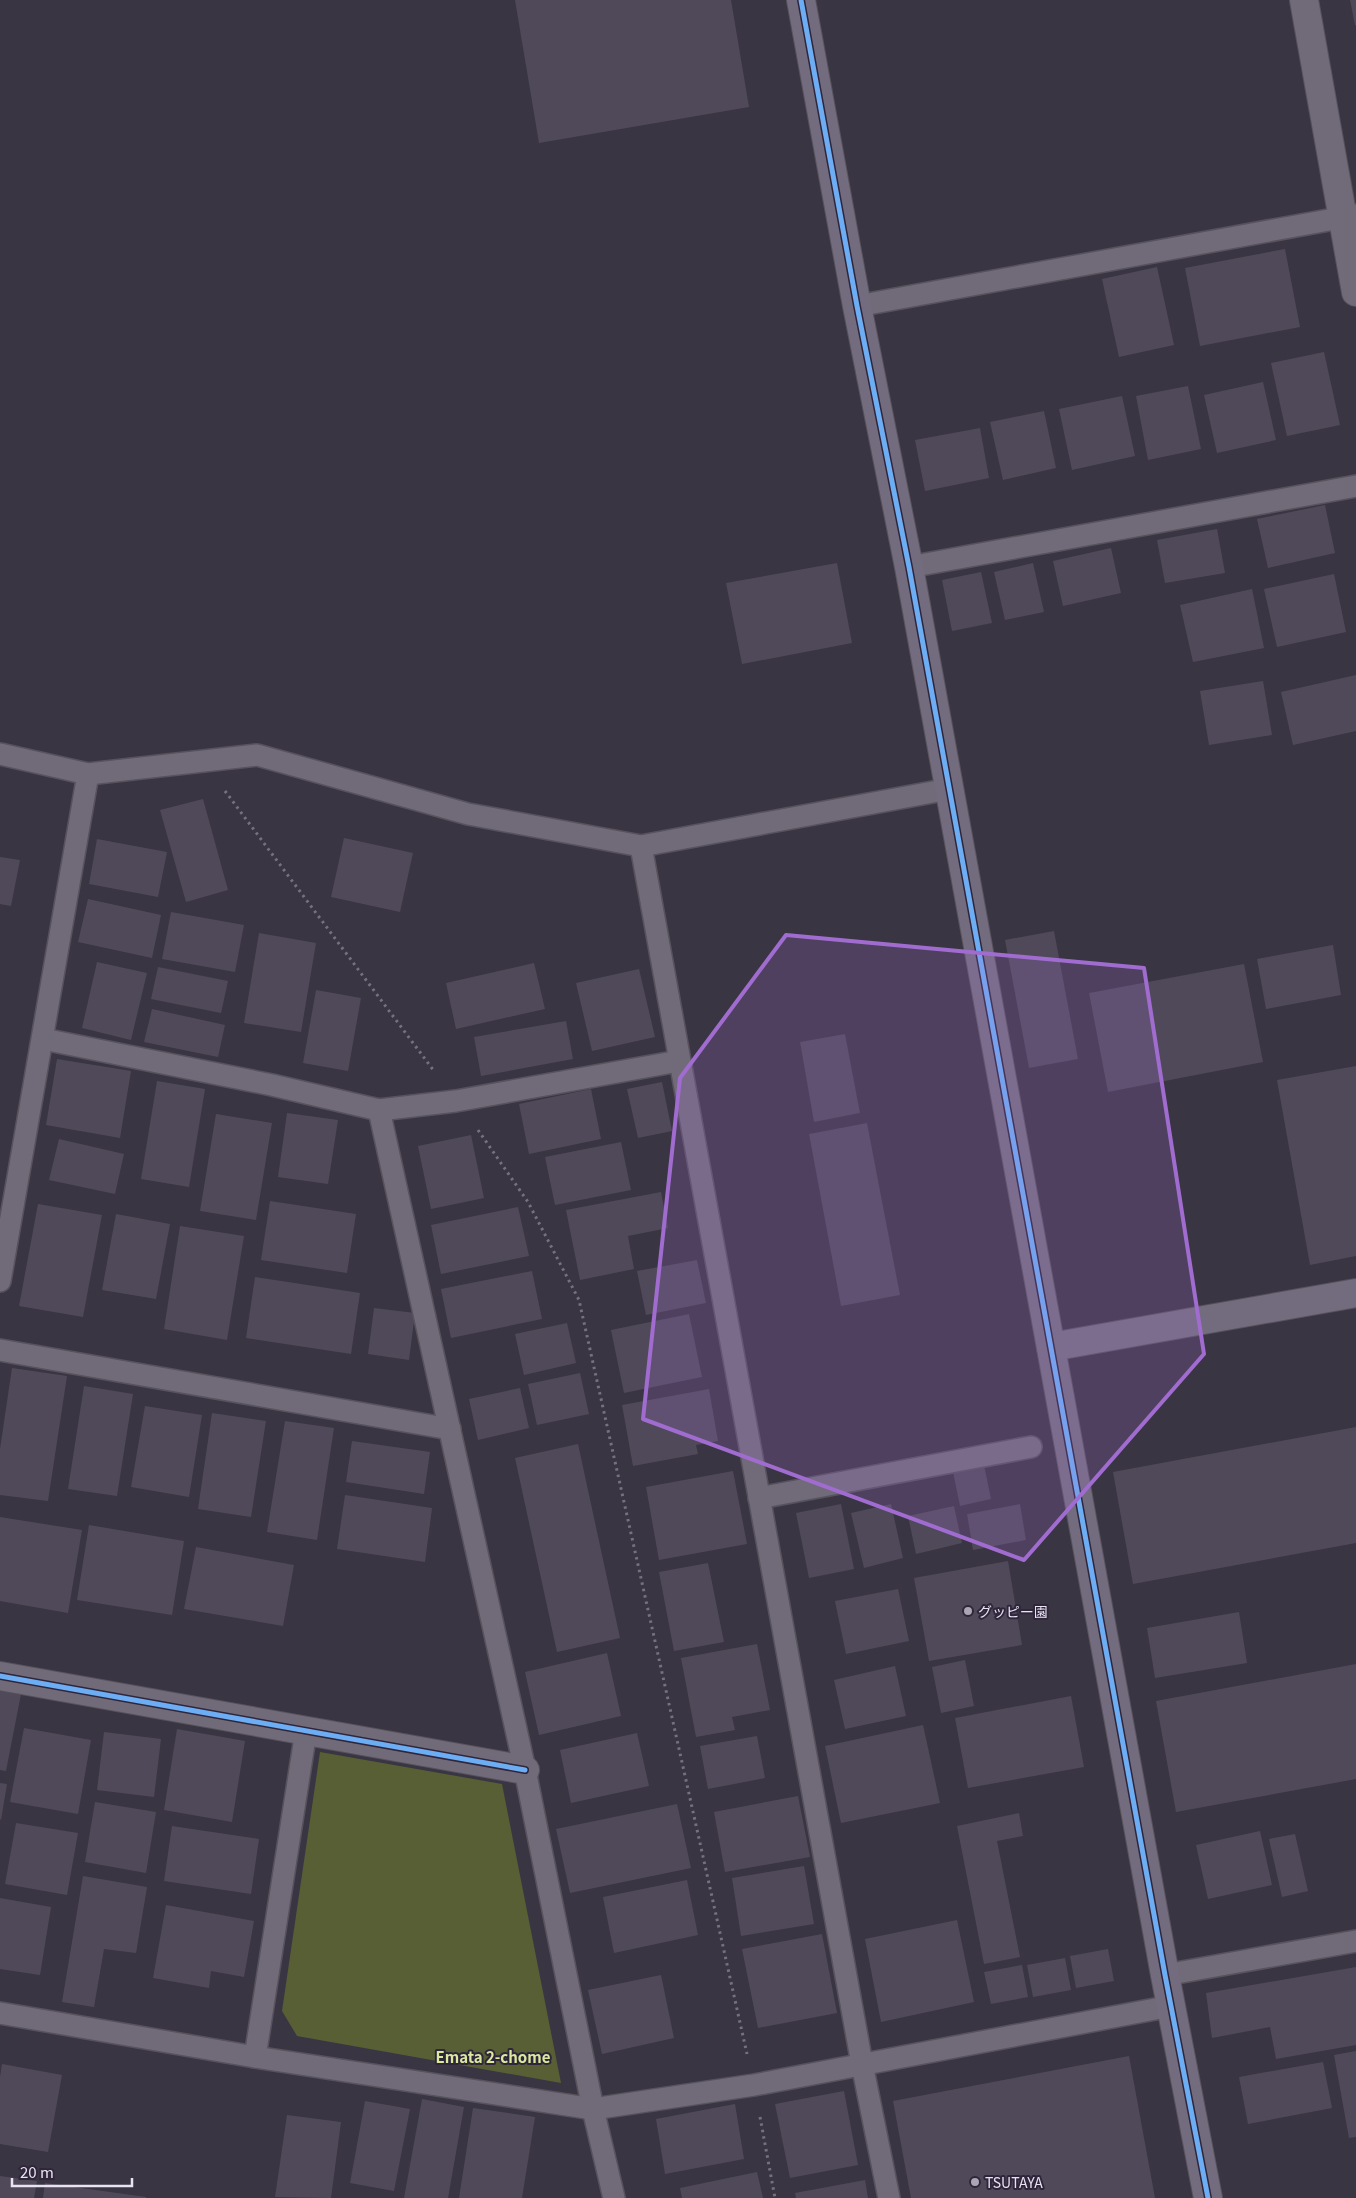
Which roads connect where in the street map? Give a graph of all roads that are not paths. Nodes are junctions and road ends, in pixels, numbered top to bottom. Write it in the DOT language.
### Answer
graph roads {
  1 [pos="801,0"];
  2 [pos="1304,0"];
  3 [pos="1349,216"];
  4 [pos="1356,292"];
  5 [pos="857,306"];
  6 [pos="1356,486"];
  7 [pos="909,567"];
  8 [pos="0,754"];
  9 [pos="88,774"];
  10 [pos="949,789"];
  11 [pos="641,846"];
  12 [pos="43,1039"];
  13 [pos="679,1061"];
  14 [pos="379,1110"];
  15 [pos="0,1281"];
  16 [pos="1356,1293"];
  17 [pos="1051,1347"];
  18 [pos="0,1350"];
  19 [pos="450,1429"];
  20 [pos="1031,1447"];
  21 [pos="759,1498"];
  22 [pos="0,1676"];
  23 [pos="306,1731"];
  24 [pos="525,1770"];
  25 [pos="1356,1941"];
  26 [pos="1165,1976"];
  27 [pos="1171,2006"];
  28 [pos="0,2013"];
  29 [pos="254,2058"];
  30 [pos="862,2064"];
  31 [pos="593,2109"];
  32 [pos="614,2198"];
  33 [pos="889,2198"];
  34 [pos="1208,2198"];
  1 -- 5 [label="street"];
  2 -- 3 [label="street"];
  3 -- 4 [label="street"];
  3 -- 5 [label="lane"];
  5 -- 7 [label="street"];
  6 -- 7 [label="lane"];
  7 -- 10 [label="street"];
  8 -- 9 [label="lane"];
  9 -- 11 [label="lane"];
  9 -- 12 [label="lane"];
  10 -- 11 [label="lane"];
  10 -- 17 [label="street"];
  11 -- 13 [label="lane"];
  12 -- 14 [label="lane"];
  12 -- 15 [label="lane"];
  13 -- 14 [label="lane"];
  13 -- 21 [label="lane"];
  14 -- 19 [label="lane"];
  16 -- 17 [label="street"];
  17 -- 26 [label="street"];
  18 -- 19 [label="lane"];
  19 -- 24 [label="lane"];
  20 -- 21 [label="lane"];
  21 -- 30 [label="lane"];
  22 -- 23 [label="street"];
  23 -- 24 [label="street"];
  23 -- 29 [label="lane"];
  24 -- 31 [label="lane"];
  25 -- 26 [label="lane"];
  26 -- 27 [label="street"];
  27 -- 30 [label="lane"];
  27 -- 34 [label="street"];
  28 -- 29 [label="lane"];
  29 -- 31 [label="lane"];
  30 -- 31 [label="lane"];
  30 -- 33 [label="lane"];
  31 -- 32 [label="lane"];
}
